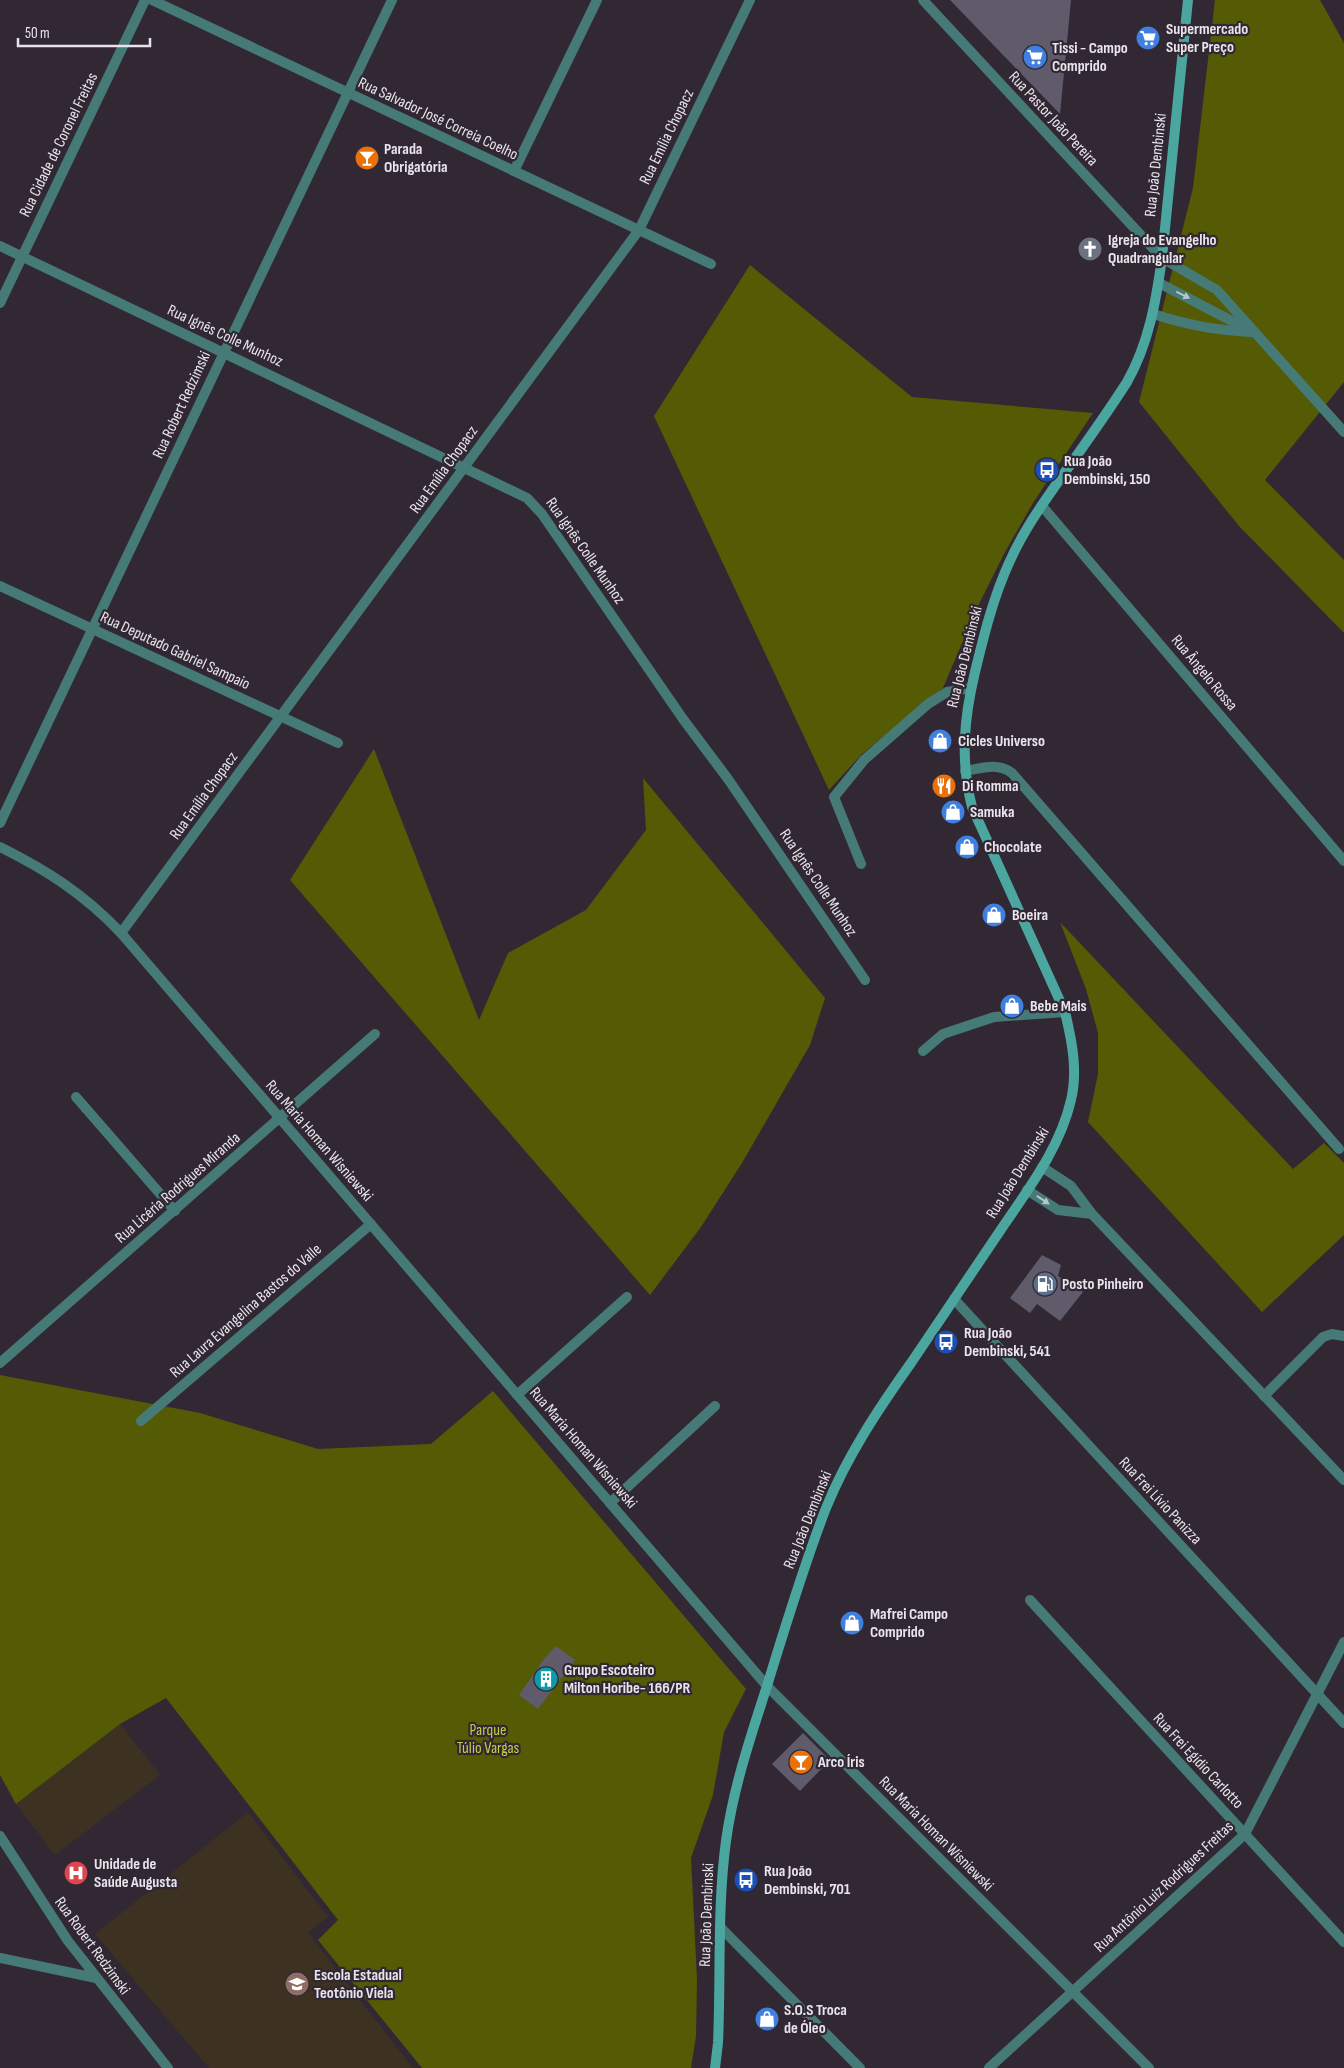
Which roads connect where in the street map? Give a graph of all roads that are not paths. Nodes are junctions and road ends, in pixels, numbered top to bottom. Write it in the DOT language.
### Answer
graph roads {
  1 [pos="144,0"];
  2 [pos="152,0"];
  3 [pos="392,0"];
  4 [pos="597,0"];
  5 [pos="750,0"];
  6 [pos="923,0"];
  7 [pos="1188,0"];
  8 [pos="348,93"];
  9 [pos="514,171"];
  10 [pos="639,230"];
  11 [pos="0,246"];
  12 [pos="22,256"];
  13 [pos="1162,258"];
  14 [pos="712,264"];
  15 [pos="1158,283"];
  16 [pos="0,302"];
  17 [pos="1153,314"];
  18 [pos="1254,332"];
  19 [pos="224,352"];
  20 [pos="1344,432"];
  21 [pos="465,466"];
  22 [pos="1042,506"];
  23 [pos="0,586"];
  24 [pos="92,629"];
  25 [pos="971,688"];
  26 [pos="280,717"];
  27 [pos="338,743"];
  28 [pos="965,771"];
  29 [pos="0,823"];
  30 [pos="0,847"];
  31 [pos="1344,861"];
  32 [pos="861,864"];
  33 [pos="121,933"];
  34 [pos="865,980"];
  35 [pos="1065,1012"];
  36 [pos="375,1034"];
  37 [pos="923,1051"];
  38 [pos="76,1097"];
  39 [pos="280,1118"];
  40 [pos="1339,1150"];
  41 [pos="1042,1167"];
  42 [pos="1027,1190"];
  43 [pos="175,1211"];
  44 [pos="1092,1214"];
  45 [pos="371,1224"];
  46 [pos="627,1297"];
  47 [pos="954,1299"];
  48 [pos="1344,1336"];
  49 [pos="0,1363"];
  50 [pos="517,1395"];
  51 [pos="1264,1396"];
  52 [pos="715,1406"];
  53 [pos="141,1422"];
  54 [pos="1344,1480"];
  55 [pos="610,1503"];
  56 [pos="1030,1600"];
  57 [pos="1344,1642"];
  58 [pos="767,1686"];
  59 [pos="1317,1694"];
  60 [pos="1344,1723"];
  61 [pos="1245,1834"];
  62 [pos="0,1836"];
  63 [pos="721,1928"];
  64 [pos="1344,1942"];
  65 [pos="0,1958"];
  66 [pos="96,1978"];
  67 [pos="1072,1991"];
  68 [pos="168,2068"];
  69 [pos="715,2068"];
  70 [pos="860,2068"];
  71 [pos="988,2068"];
  72 [pos="1149,2068"];
  1 -- 12 [label="street, Rua Cidade de Coronel Freitas"];
  2 -- 8 [label="street, Rua Salvador José Correia Coelho"];
  3 -- 8 [label="street, Rua Robert Redzimski"];
  4 -- 9 [label="street"];
  5 -- 10 [label="street, Rua Emília Chopacz"];
  6 -- 13 [label="street, Rua Pastor João Pereira"];
  7 -- 13 [label="main road, Rua João Dembinski"];
  8 -- 9 [label="street, Rua Salvador José Correia Coelho"];
  8 -- 19 [label="street, Rua Robert Redzimski"];
  9 -- 10 [label="street, Rua Salvador José Correia Coelho"];
  10 -- 14 [label="street, Rua Salvador José Correia Coelho"];
  10 -- 21 [label="street, Rua Emília Chopacz"];
  11 -- 12 [label="street, Rua Ignês Colle Munhoz"];
  12 -- 16 [label="street, Rua Cidade de Coronel Freitas"];
  12 -- 19 [label="street, Rua Ignês Colle Munhoz"];
  13 -- 15 [label="main road, Rua João Dembinski"];
  13 -- 18 [label="street, Rua Pastor João Pereira"];
  15 -- 17 [label="main road, Rua João Dembinski"];
  15 -- 18 [label="street, one-way"];
  17 -- 18 [label="street"];
  17 -- 22 [label="main road, Rua João Dembinski"];
  18 -- 20 [label="street, Rua Pastor João Pereira"];
  19 -- 21 [label="street, Rua Ignês Colle Munhoz"];
  19 -- 24 [label="street, Rua Robert Redzimski"];
  21 -- 26 [label="street, Rua Emília Chopacz"];
  21 -- 34 [label="street, Rua Ignês Colle Munhoz"];
  22 -- 25 [label="main road, Rua João Dembinski"];
  22 -- 31 [label="street, Rua Ângelo Rossa"];
  23 -- 24 [label="street, Rua Deputado Gabriel Sampaio"];
  24 -- 26 [label="street, Rua Deputado Gabriel Sampaio"];
  24 -- 29 [label="street, Rua Robert Redzimski"];
  25 -- 28 [label="main road, Rua João Dembinski"];
  25 -- 32 [label="street"];
  26 -- 27 [label="street, Rua Deputado Gabriel Sampaio"];
  26 -- 33 [label="street, Rua Emília Chopacz"];
  28 -- 35 [label="main road, Rua João Dembinski"];
  28 -- 40 [label="street"];
  30 -- 33 [label="street, Rua Maria Homan Wisniewski"];
  33 -- 39 [label="street, Rua Maria Homan Wisniewski"];
  35 -- 37 [label="street"];
  35 -- 41 [label="main road, Rua João Dembinski"];
  36 -- 39 [label="street, Rua Licéria Rodrigues Miranda"];
  38 -- 43 [label="street"];
  39 -- 43 [label="street, Rua Licéria Rodrigues Miranda"];
  39 -- 45 [label="street, Rua Maria Homan Wisniewski"];
  41 -- 42 [label="main road, Rua João Dembinski"];
  41 -- 44 [label="street"];
  42 -- 44 [label="street, one-way"];
  42 -- 47 [label="main road, Rua João Dembinski"];
  43 -- 49 [label="street, Rua Licéria Rodrigues Miranda"];
  44 -- 51 [label="street"];
  45 -- 50 [label="street, Rua Maria Homan Wisniewski"];
  45 -- 53 [label="street, Rua Laura Evangelina Bastos do Valle"];
  46 -- 50 [label="street"];
  47 -- 58 [label="main road, Rua João Dembinski"];
  47 -- 59 [label="street, Rua Frei Lívio Panizza"];
  48 -- 51 [label="street"];
  50 -- 55 [label="street, Rua Maria Homan Wisniewski"];
  51 -- 54 [label="street"];
  52 -- 55 [label="street"];
  55 -- 58 [label="street, Rua Maria Homan Wisniewski"];
  56 -- 61 [label="street, Rua Frei Egídio Carlotto"];
  57 -- 59 [label="street, Rua Antônio Luiz Rodrigues Freitas"];
  58 -- 63 [label="main road, Rua João Dembinski"];
  58 -- 67 [label="street, Rua Maria Homan Wisniewski"];
  59 -- 60 [label="street, Rua Frei Lívio Panizza"];
  59 -- 61 [label="street, Rua Antônio Luiz Rodrigues Freitas"];
  61 -- 64 [label="street, Rua Frei Egídio Carlotto"];
  61 -- 67 [label="street, Rua Antônio Luiz Rodrigues Freitas"];
  62 -- 66 [label="street, Rua Robert Redzimski"];
  63 -- 69 [label="main road, Rua João Dembinski"];
  63 -- 70 [label="street"];
  65 -- 66 [label="street"];
  66 -- 68 [label="street, Rua Robert Redzimski"];
  67 -- 71 [label="street, Rua Antônio Luiz Rodrigues Freitas"];
  67 -- 72 [label="street, Rua Maria Homan Wisniewski"];
}
